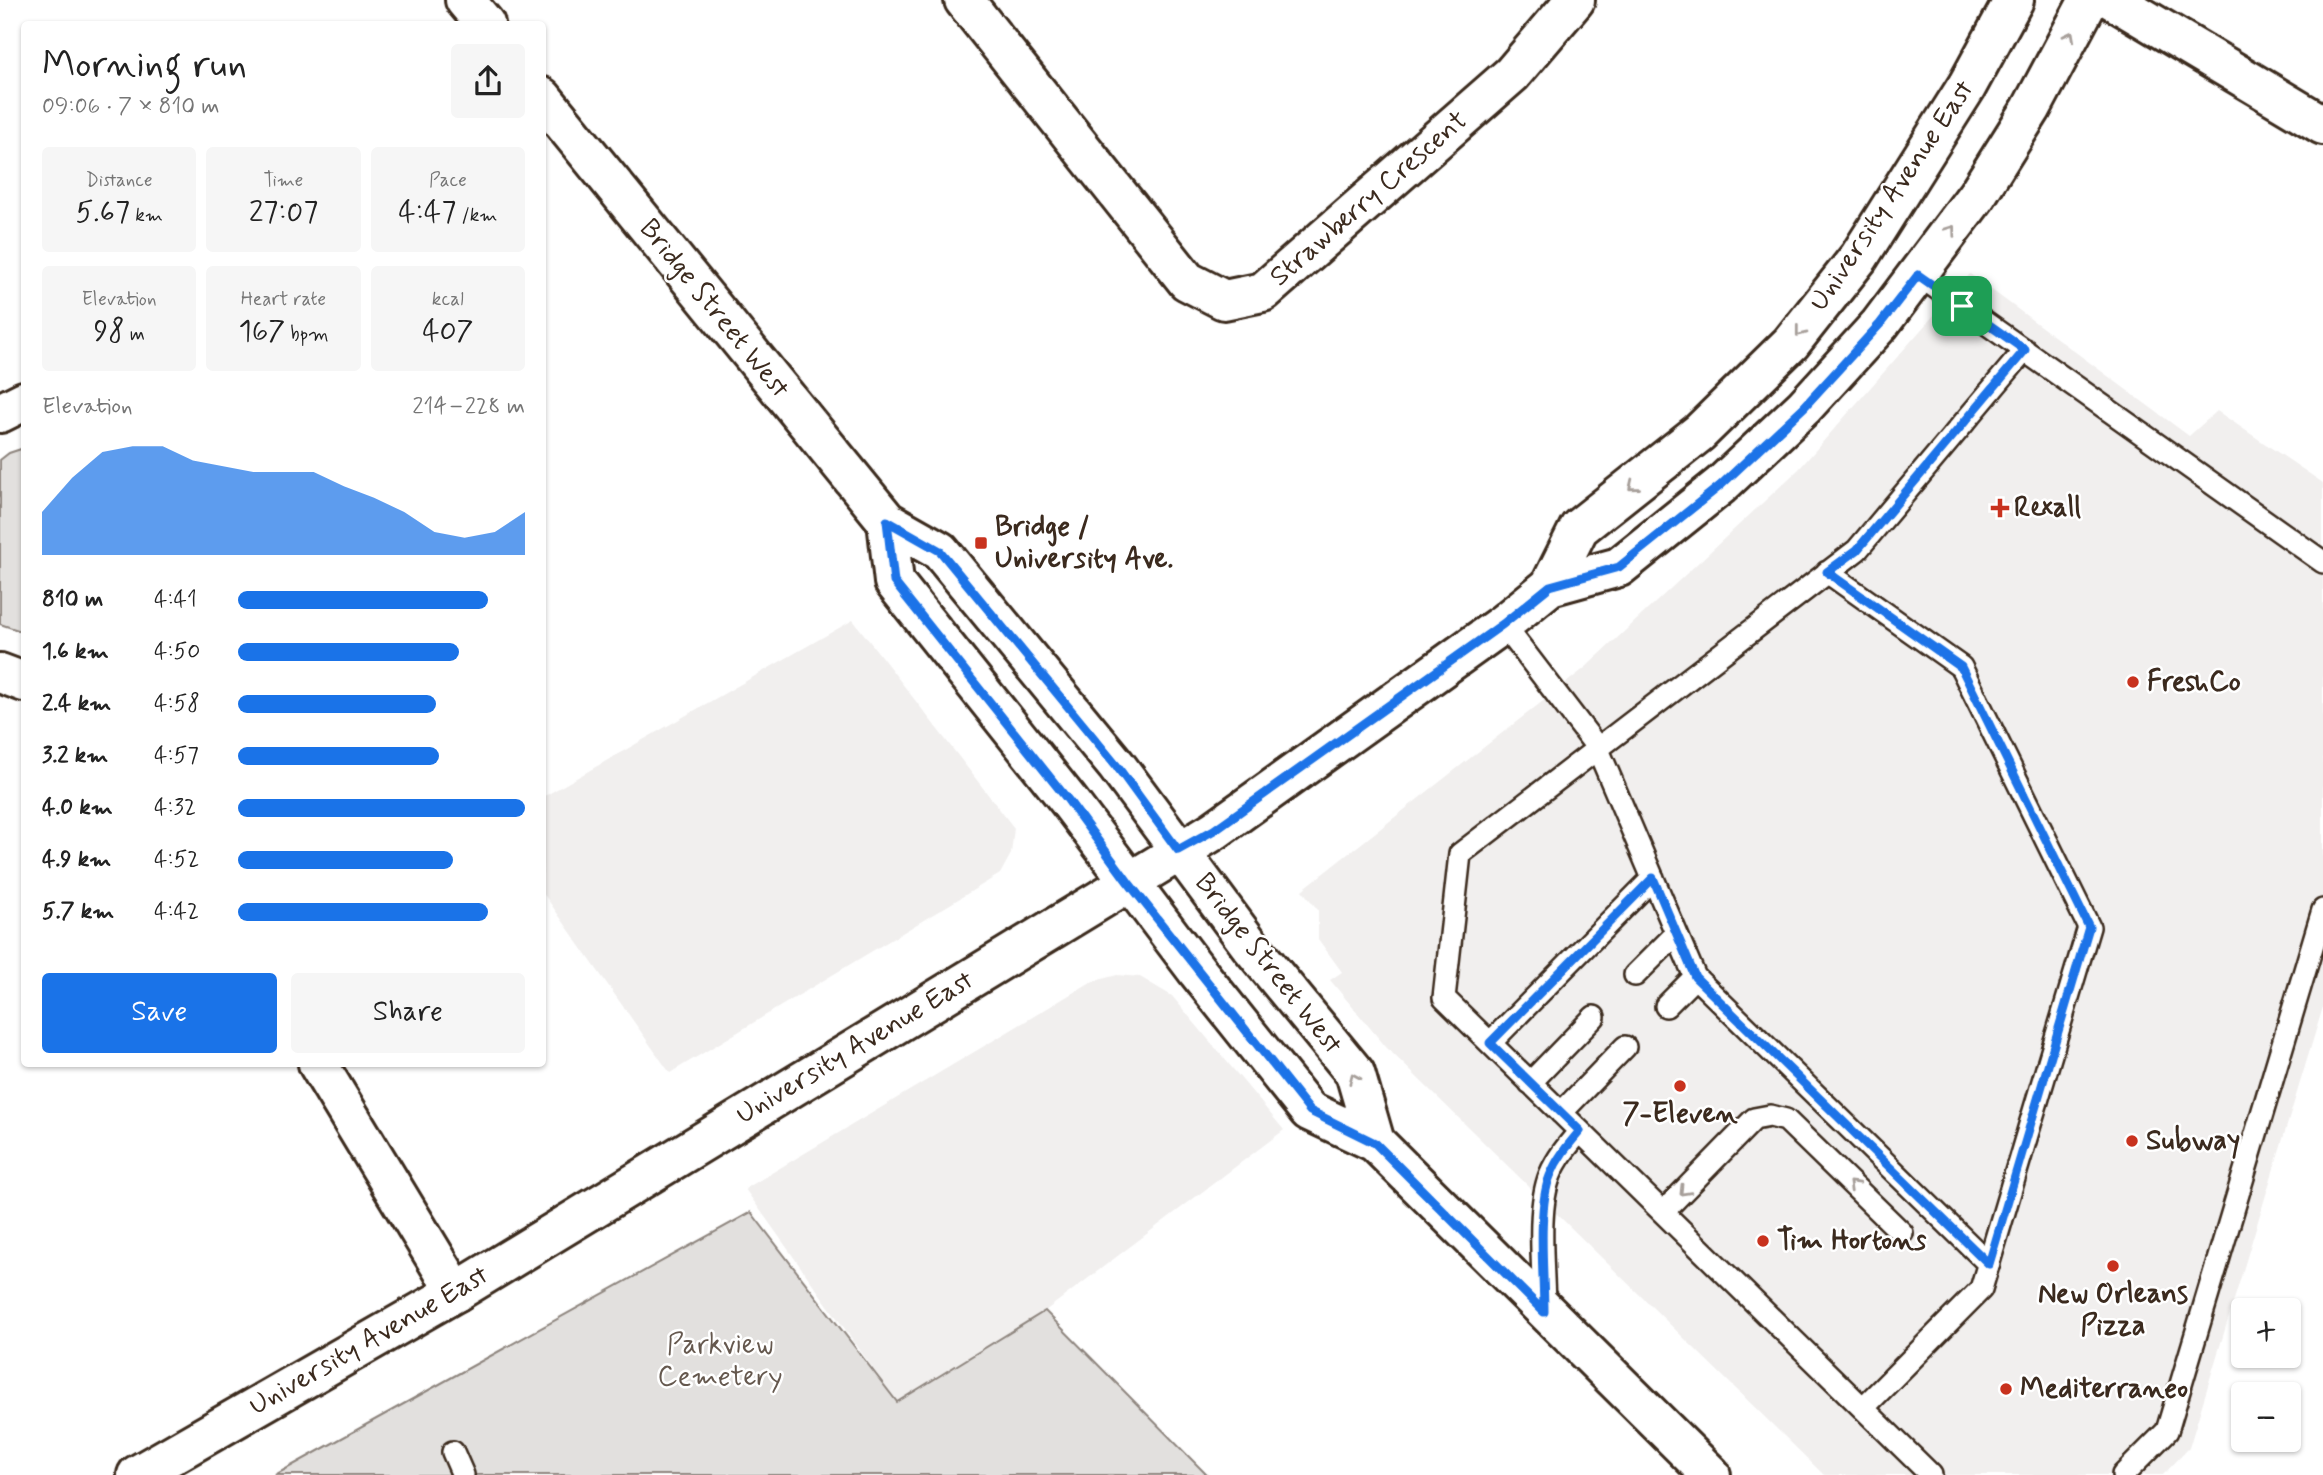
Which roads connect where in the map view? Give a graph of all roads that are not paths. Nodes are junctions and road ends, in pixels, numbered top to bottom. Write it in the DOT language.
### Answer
graph roads {
  1 [pos="466,0"];
  2 [pos="964,0"];
  3 [pos="1575,0"];
  4 [pos="2014,0"];
  5 [pos="2089,0"];
  6 [pos="2113,0"];
  7 [pos="483,21"];
  8 [pos="546,102"];
  9 [pos="2323,125"];
  10 [pos="1918,275"];
  11 [pos="2025,350"];
  12 [pos="21,402"];
  13 [pos="0,413"];
  14 [pos="887,521"];
  15 [pos="2323,562"];
  16 [pos="1827,572"];
  17 [pos="1550,586"];
  18 [pos="1503,624"];
  19 [pos="0,673"];
  20 [pos="21,681"];
  21 [pos="1597,747"];
  22 [pos="1178,850"];
  23 [pos="1653,878"];
  24 [pos="1128,882"];
  25 [pos="2323,910"];
  26 [pos="1676,934"];
  27 [pos="1636,975"];
  28 [pos="1695,977"];
  29 [pos="1666,1006"];
  30 [pos="1594,1017"];
  31 [pos="1490,1043"];
  32 [pos="1625,1047"];
  33 [pos="320,1067"];
  34 [pos="1530,1083"];
  35 [pos="1561,1112"];
  36 [pos="1580,1131"];
  37 [pos="1375,1143"];
  38 [pos="1663,1212"];
  39 [pos="1902,1233"];
  40 [pos="1989,1264"];
  41 [pos="456,1292"];
  42 [pos="1544,1312"];
  43 [pos="1863,1408"];
  44 [pos="453,1452"];
  45 [pos="136,1475"];
  46 [pos="463,1475"];
  47 [pos="1711,1475"];
  48 [pos="1931,1475"];
  49 [pos="2123,1475"];
  1 -- 7 [label="main road"];
  2 -- 3 [label="main road, Strawberry Crescent"];
  4 -- 17 [label="main road, University Avenue East, one-way"];
  10 -- 5 [label="main road, University Avenue East, one-way"];
  6 -- 9 [label="main road"];
  8 -- 14 [label="main road, Bridge Street West"];
  10 -- 11 [label="lane"];
  10 -- 17 [label="main road, University Avenue East"];
  11 -- 15 [label="lane"];
  11 -- 16 [label="lane"];
  12 -- 13 [label="main road"];
  14 -- 22 [label="main road, Bridge Street West"];
  14 -- 24 [label="main road, Bridge Street West"];
  16 -- 21 [label="lane"];
  16 -- 40 [label="lane"];
  17 -- 18 [label="main road, University Avenue East"];
  18 -- 21 [label="lane"];
  18 -- 22 [label="main road, University Avenue East"];
  19 -- 20 [label="main road"];
  21 -- 23 [label="lane"];
  21 -- 31 [label="lane"];
  22 -- 24 [label="main road, University Avenue East"];
  37 -- 22 [label="main road, Bridge Street West, one-way"];
  23 -- 26 [label="lane"];
  23 -- 31 [label="lane"];
  24 -- 37 [label="main road, Bridge Street West"];
  24 -- 41 [label="main road, University Avenue East"];
  25 -- 49 [label="lane"];
  26 -- 27 [label="lane"];
  26 -- 28 [label="lane"];
  28 -- 29 [label="lane"];
  28 -- 40 [label="lane"];
  30 -- 34 [label="lane"];
  31 -- 34 [label="lane"];
  32 -- 35 [label="lane"];
  33 -- 41 [label="main road"];
  34 -- 35 [label="lane"];
  35 -- 36 [label="lane"];
  36 -- 38 [label="lane"];
  36 -- 42 [label="lane"];
  37 -- 42 [label="main road, Bridge Street West"];
  39 -- 38 [label="lane, one-way"];
  38 -- 43 [label="lane"];
  40 -- 43 [label="lane"];
  41 -- 45 [label="main road, University Avenue East"];
  42 -- 47 [label="main road, Bridge Street West"];
  43 -- 48 [label="lane"];
  44 -- 46 [label="lane"];
}
